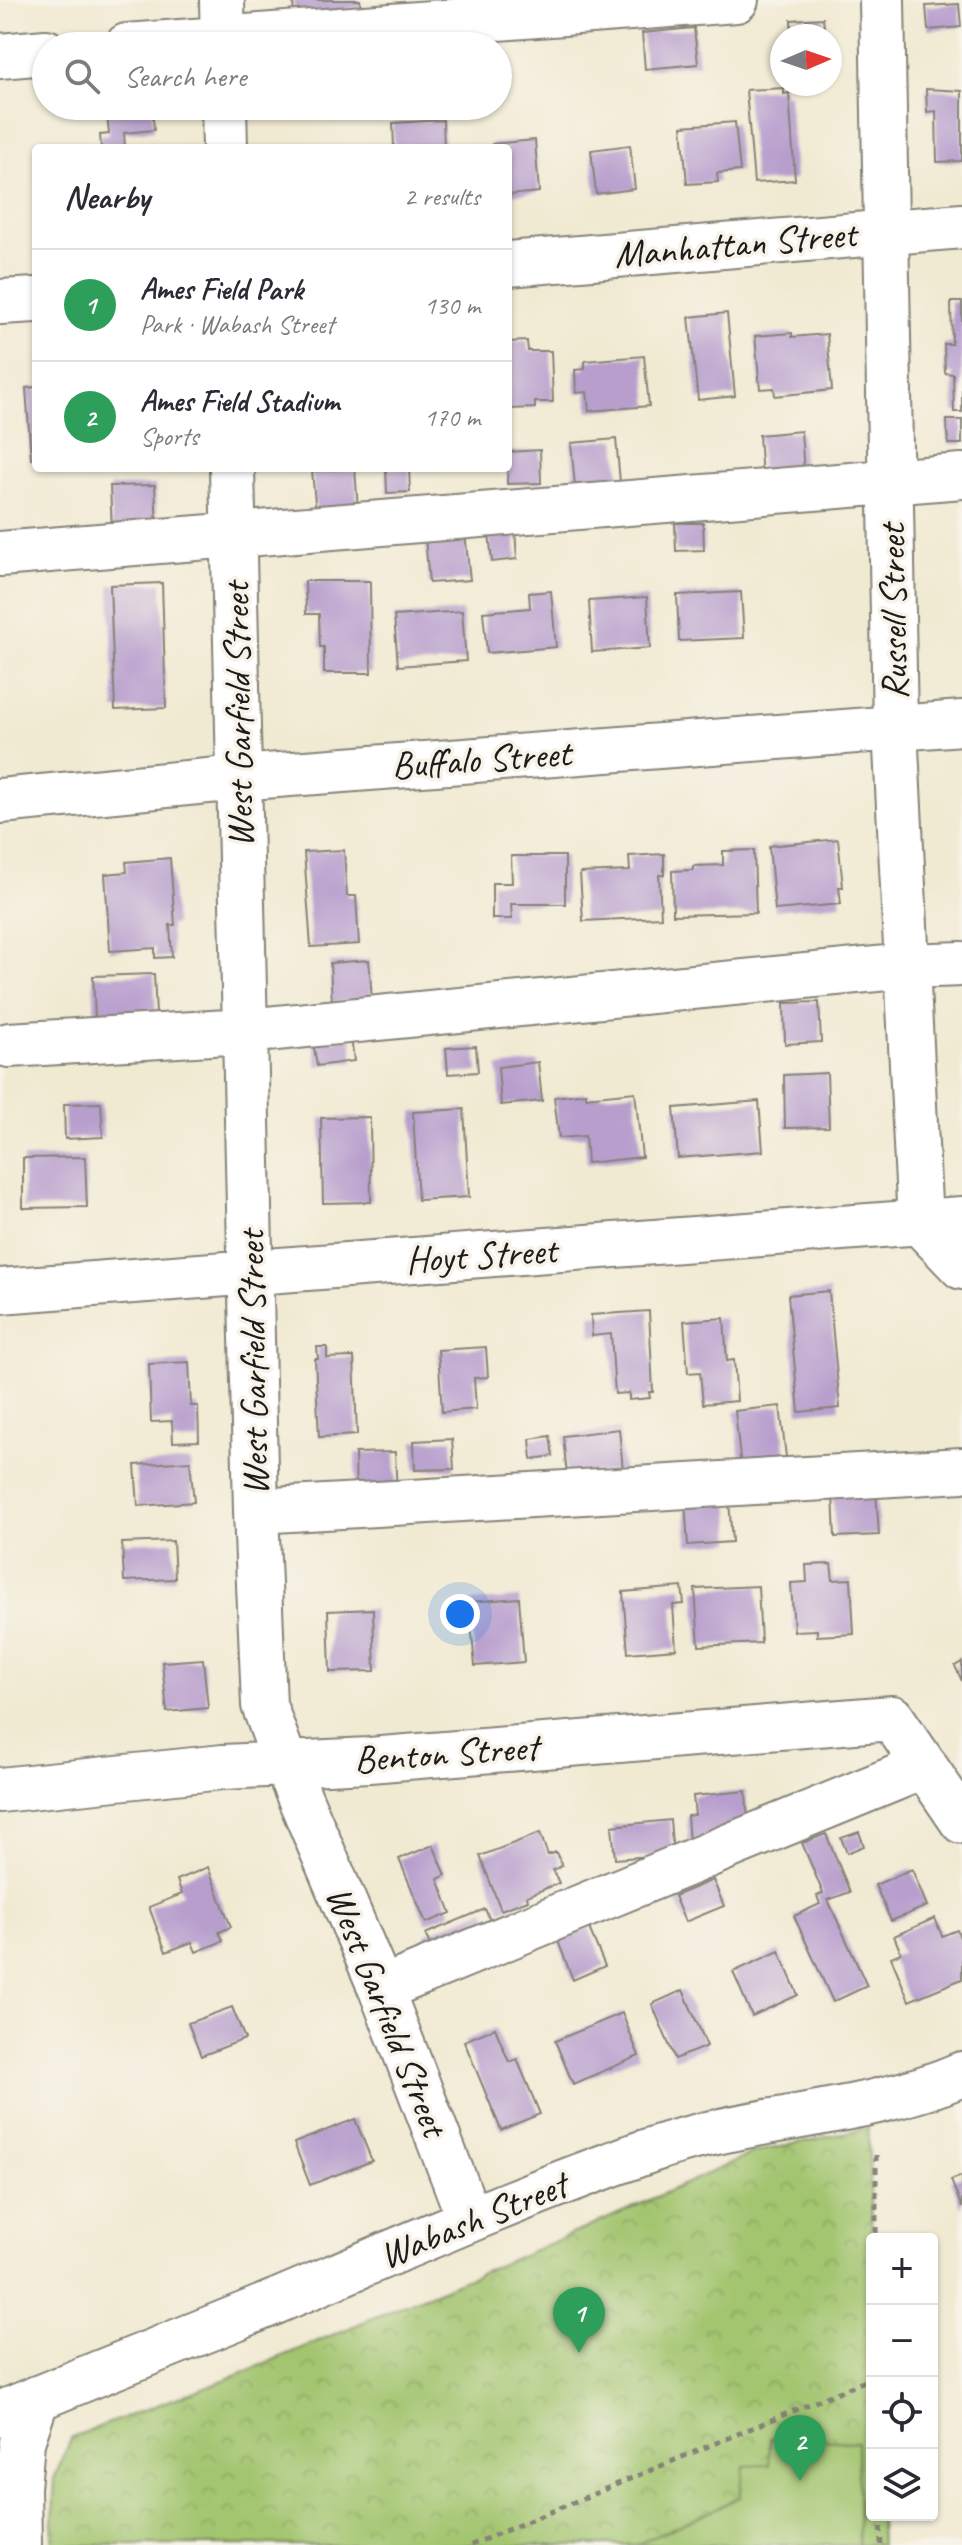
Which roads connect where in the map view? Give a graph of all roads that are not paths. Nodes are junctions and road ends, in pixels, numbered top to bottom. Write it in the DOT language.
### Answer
graph roads {
  1 [pos="736,0"];
  2 [pos="882,0"];
  3 [pos="223,28"];
  4 [pos="202,32"];
  5 [pos="32,53"];
  6 [pos="0,56"];
  7 [pos="224,120"];
  8 [pos="225,144"];
  9 [pos="962,226"];
  10 [pos="887,231"];
  11 [pos="512,264"];
  12 [pos="32,300"];
  13 [pos="0,302"];
  14 [pos="232,472"];
  15 [pos="962,476"];
  16 [pos="891,482"];
  17 [pos="234,534"];
  18 [pos="0,554"];
  19 [pos="962,723"];
  20 [pos="895,728"];
  21 [pos="239,778"];
  22 [pos="0,801"];
  23 [pos="962,964"];
  24 [pos="907,966"];
  25 [pos="245,1031"];
  26 [pos="9,1045"];
  27 [pos="941,1221"];
  28 [pos="962,1267"];
  29 [pos="251,1273"];
  30 [pos="0,1291"];
  31 [pos="962,1470"];
  32 [pos="256,1511"];
  33 [pos="285,1763"];
  34 [pos="925,1766"];
  35 [pos="0,1790"];
  36 [pos="962,1821"];
  37 [pos="381,1989"];
  38 [pos="962,2074"];
  39 [pos="469,2218"];
  40 [pos="19,2406"];
  41 [pos="19,2545"];
  1 -- 3 [label="street"];
  2 -- 10 [label="street, Russell Street"];
  3 -- 4 [label="street"];
  5 -- 6 [label="street"];
  7 -- 8 [label="street"];
  9 -- 10 [label="street, Manhattan Street"];
  10 -- 11 [label="street, Manhattan Street"];
  10 -- 16 [label="street, Russell Street"];
  12 -- 13 [label="street"];
  14 -- 17 [label="street, West Garfield Street"];
  15 -- 16 [label="street"];
  16 -- 17 [label="street"];
  16 -- 20 [label="street, Russell Street"];
  17 -- 18 [label="street"];
  17 -- 21 [label="street, West Garfield Street"];
  19 -- 20 [label="street, Buffalo Street"];
  20 -- 21 [label="street, Buffalo Street"];
  20 -- 24 [label="street, Russell Street"];
  21 -- 22 [label="street, Buffalo Street"];
  21 -- 25 [label="street, West Garfield Street"];
  23 -- 24 [label="street"];
  24 -- 25 [label="street"];
  24 -- 27 [label="street, Russell Street"];
  25 -- 26 [label="street"];
  25 -- 29 [label="street, West Garfield Street"];
  27 -- 28 [label="street"];
  27 -- 29 [label="street, Hoyt Street"];
  29 -- 30 [label="street, Hoyt Street"];
  29 -- 32 [label="street, West Garfield Street"];
  31 -- 32 [label="street"];
  32 -- 33 [label="street, West Garfield Street"];
  33 -- 34 [label="street, Benton Street"];
  33 -- 35 [label="street, Benton Street"];
  33 -- 37 [label="street, West Garfield Street"];
  34 -- 36 [label="street"];
  34 -- 37 [label="street"];
  37 -- 39 [label="street, West Garfield Street"];
  38 -- 39 [label="street, Wabash Street"];
  39 -- 40 [label="street, Wabash Street"];
  40 -- 41 [label="street"];
}
